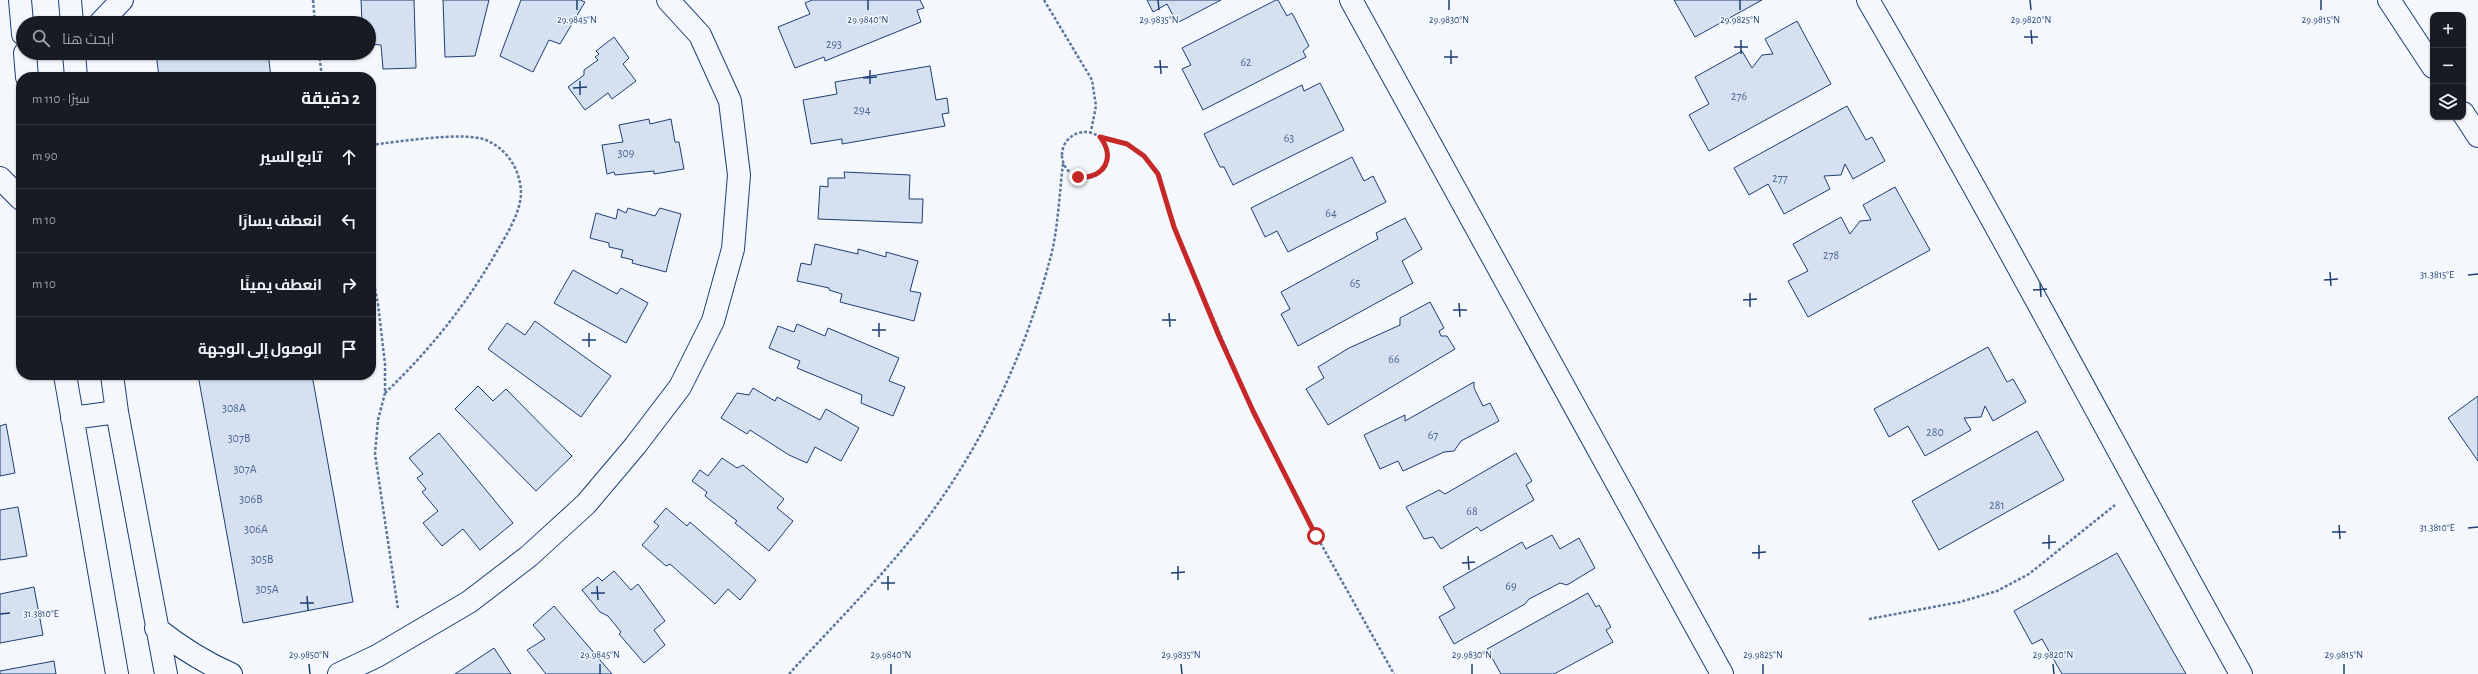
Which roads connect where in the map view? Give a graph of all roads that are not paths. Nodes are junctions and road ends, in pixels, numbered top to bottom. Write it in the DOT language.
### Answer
graph roads {
  1 [pos="20,0"];
  2 [pos="70,0"];
  3 [pos="122,0"];
  4 [pos="668,0"];
  5 [pos="1351,0"];
  6 [pos="1868,0"];
  7 [pos="2389,0"];
  8 [pos="21,16"];
  9 [pos="71,16"];
  10 [pos="107,16"];
  11 [pos="25,60"];
  12 [pos="2430,62"];
  13 [pos="26,72"];
  14 [pos="2466,118"];
  15 [pos="2478,136"];
  16 [pos="0,178"];
  17 [pos="16,194"];
  18 [pos="66,380"];
  19 [pos="113,380"];
  20 [pos="117,412"];
  21 [pos="72,418"];
  22 [pos="156,628"];
  23 [pos="116,674"];
  24 [pos="166,674"];
  25 [pos="231,674"];
  26 [pos="339,674"];
  27 [pos="1722,674"];
  28 [pos="2241,674"];
  1 -- 8 [label="street"];
  2 -- 9 [label="street"];
  3 -- 10 [label="street"];
  4 -- 26 [label="street"];
  5 -- 27 [label="street"];
  6 -- 28 [label="street"];
  7 -- 12 [label="street"];
  11 -- 13 [label="street"];
  14 -- 15 [label="street"];
  16 -- 17 [label="street"];
  18 -- 21 [label="street"];
  19 -- 20 [label="street"];
  20 -- 21 [label="street"];
  20 -- 22 [label="street"];
  21 -- 23 [label="street"];
  22 -- 24 [label="street"];
  22 -- 25 [label="street"];
}
